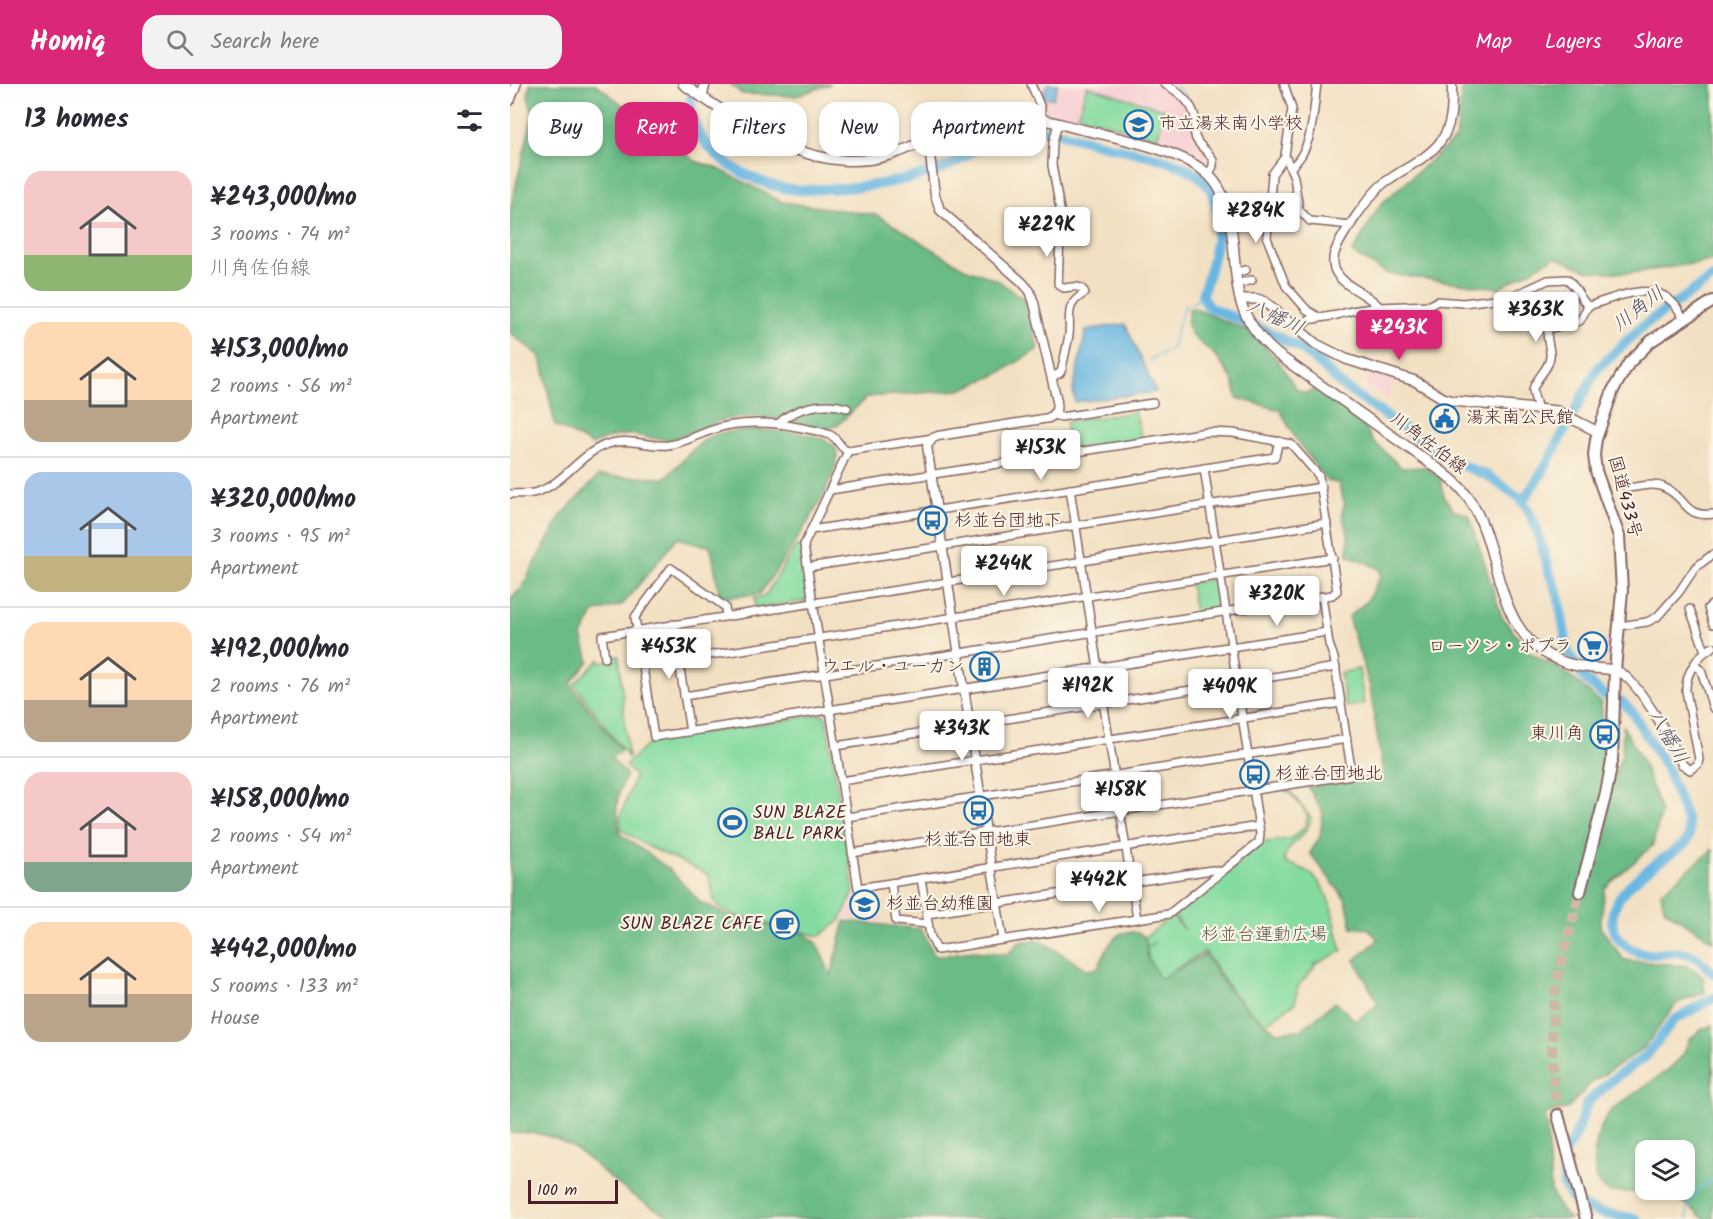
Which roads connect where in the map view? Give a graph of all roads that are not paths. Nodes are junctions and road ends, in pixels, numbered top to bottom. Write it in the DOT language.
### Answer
graph roads {
  1 [pos="516,84"];
  2 [pos="684,84"];
  3 [pos="705,84"];
  4 [pos="1031,84"];
  5 [pos="1164,84"];
  6 [pos="1284,84"];
  7 [pos="1317,84"];
  8 [pos="1452,84"];
  9 [pos="701,96"];
  10 [pos="510,100"];
  11 [pos="1038,102"];
  12 [pos="1046,121"];
  13 [pos="1058,125"];
  14 [pos="911,150"];
  15 [pos="930,156"];
  16 [pos="1285,157"];
  17 [pos="1290,168"];
  18 [pos="1208,174"];
  19 [pos="1351,225"];
  20 [pos="1246,270"];
  21 [pos="1236,272"];
  22 [pos="1252,280"];
  23 [pos="1237,284"];
  24 [pos="1240,299"];
  25 [pos="1713,301"];
  26 [pos="1588,306"];
  27 [pos="1379,307"];
  28 [pos="1319,317"];
  29 [pos="1684,319"];
  30 [pos="1297,330"];
  31 [pos="1052,377"];
  32 [pos="1154,403"];
  33 [pos="847,408"];
  34 [pos="1537,408"];
  35 [pos="1053,415"];
  36 [pos="778,424"];
  37 [pos="1598,432"];
  38 [pos="933,438"];
  39 [pos="1279,441"];
  40 [pos="848,451"];
  41 [pos="1204,468"];
  42 [pos="930,475"];
  43 [pos="1322,487"];
  44 [pos="1627,488"];
  45 [pos="1070,489"];
  46 [pos="830,490"];
  47 [pos="510,494"];
  48 [pos="1209,504"];
  49 [pos="936,510"];
  50 [pos="1713,514"];
  51 [pos="1327,523"];
  52 [pos="1075,525"];
  53 [pos="811,530"];
  54 [pos="1215,540"];
  55 [pos="942,546"];
  56 [pos="1713,554"];
  57 [pos="1333,558"];
  58 [pos="1081,561"];
  59 [pos="807,567"];
  60 [pos="1220,576"];
  61 [pos="947,582"];
  62 [pos="1086,596"];
  63 [pos="1322,597"];
  64 [pos="813,603"];
  65 [pos="1713,604"];
  66 [pos="1690,609"];
  67 [pos="1226,611"];
  68 [pos="726,616"];
  69 [pos="953,617"];
  70 [pos="673,624"];
  71 [pos="1713,624"];
  72 [pos="1619,626"];
  73 [pos="637,630"];
  74 [pos="1092,632"];
  75 [pos="1327,632"];
  76 [pos="819,638"];
  77 [pos="1231,647"];
  78 [pos="1713,647"];
  79 [pos="1705,651"];
  80 [pos="958,653"];
  81 [pos="605,658"];
  82 [pos="678,660"];
  83 [pos="1694,665"];
  84 [pos="1097,668"];
  85 [pos="1336,668"];
  86 [pos="1615,670"];
  87 [pos="824,674"];
  88 [pos="1237,683"];
  89 [pos="964,689"];
  90 [pos="684,696"];
  91 [pos="1341,703"];
  92 [pos="1103,704"];
  93 [pos="1713,708"];
  94 [pos="830,709"];
  95 [pos="1242,719"];
  96 [pos="969,725"];
  97 [pos="690,732"];
  98 [pos="1347,739"];
  99 [pos="1109,740"];
  100 [pos="836,746"];
  101 [pos="1248,754"];
  102 [pos="975,760"];
  103 [pos="1682,764"];
  104 [pos="1114,775"];
  105 [pos="841,781"];
  106 [pos="1253,790"];
  107 [pos="980,796"];
  108 [pos="1120,811"];
  109 [pos="847,817"];
  110 [pos="1259,826"];
  111 [pos="986,832"];
  112 [pos="1125,846"];
  113 [pos="852,852"];
  114 [pos="992,867"];
  115 [pos="1222,872"];
  116 [pos="921,878"];
  117 [pos="1131,882"];
  118 [pos="891,883"];
  119 [pos="1580,892"];
  120 [pos="997,903"];
  121 [pos="927,914"];
  122 [pos="1137,919"];
  123 [pos="928,924"];
  124 [pos="1003,940"];
  125 [pos="1558,1116"];
  126 [pos="1587,1219"];
  1 -- 10 [label="main road"];
  2 -- 9 [label="main road, 川角佐伯線"];
  3 -- 9 [label="main road"];
  4 -- 11 [label="street"];
  5 -- 18 [label="street"];
  6 -- 16 [label="street"];
  7 -- 17 [label="street"];
  8 -- 19 [label="street"];
  9 -- 14 [label="main road, 川角佐伯線"];
  12 -- 13 [label="main road, 川角佐伯線"];
  13 -- 18 [label="main road, 川角佐伯線"];
  13 -- 31 [label="street"];
  15 -- 31 [label="street"];
  16 -- 17 [label="street"];
  16 -- 28 [label="street"];
  17 -- 19 [label="street"];
  18 -- 21 [label="main road, 川角佐伯線"];
  19 -- 27 [label="street"];
  20 -- 21 [label="street"];
  21 -- 23 [label="main road, 川角佐伯線"];
  22 -- 23 [label="street"];
  23 -- 24 [label="main road, 川角佐伯線"];
  24 -- 30 [label="main road"];
  24 -- 86 [label="main road, 川角佐伯線"];
  25 -- 29 [label="highway, 国道433号"];
  26 -- 27 [label="street"];
  26 -- 29 [label="street"];
  26 -- 34 [label="street"];
  27 -- 28 [label="street"];
  28 -- 30 [label="street"];
  29 -- 37 [label="highway, 国道433号"];
  30 -- 34 [label="main road"];
  31 -- 35 [label="street"];
  32 -- 35 [label="street"];
  33 -- 36 [label="street"];
  34 -- 37 [label="main road"];
  35 -- 38 [label="street"];
  36 -- 40 [label="street"];
  36 -- 47 [label="street"];
  37 -- 72 [label="highway, 国道433号"];
  38 -- 40 [label="street"];
  38 -- 42 [label="street"];
  39 -- 41 [label="street"];
  39 -- 42 [label="street"];
  39 -- 43 [label="street"];
  40 -- 46 [label="street"];
  41 -- 45 [label="street"];
  41 -- 48 [label="street"];
  42 -- 46 [label="street"];
  42 -- 49 [label="street"];
  43 -- 48 [label="street"];
  43 -- 51 [label="street"];
  44 -- 50 [label="street"];
  45 -- 49 [label="street"];
  45 -- 52 [label="street"];
  46 -- 53 [label="street"];
  48 -- 52 [label="street"];
  48 -- 54 [label="street"];
  49 -- 53 [label="street"];
  49 -- 55 [label="street"];
  51 -- 54 [label="street"];
  51 -- 57 [label="street"];
  52 -- 55 [label="street"];
  52 -- 58 [label="street"];
  53 -- 59 [label="street"];
  54 -- 58 [label="street"];
  54 -- 60 [label="street"];
  55 -- 59 [label="street"];
  55 -- 61 [label="street"];
  56 -- 72 [label="street"];
  57 -- 60 [label="street"];
  57 -- 63 [label="street"];
  58 -- 61 [label="street"];
  58 -- 62 [label="street"];
  59 -- 64 [label="street"];
  60 -- 62 [label="street"];
  60 -- 67 [label="street"];
  61 -- 64 [label="street"];
  61 -- 69 [label="street"];
  62 -- 69 [label="street"];
  62 -- 74 [label="street"];
  63 -- 67 [label="street"];
  63 -- 75 [label="street"];
  64 -- 68 [label="street"];
  64 -- 76 [label="street"];
  65 -- 71 [label="street"];
  66 -- 79 [label="street"];
  67 -- 74 [label="street"];
  67 -- 77 [label="street"];
  68 -- 70 [label="street"];
  68 -- 73 [label="street"];
  69 -- 76 [label="street"];
  69 -- 80 [label="street"];
  70 -- 73 [label="street"];
  70 -- 82 [label="street"];
  72 -- 86 [label="highway, 国道433号"];
  73 -- 81 [label="street"];
  73 -- 97 [label="street"];
  74 -- 80 [label="street"];
  74 -- 84 [label="street"];
  75 -- 77 [label="street"];
  75 -- 85 [label="street"];
  76 -- 82 [label="street"];
  76 -- 87 [label="street"];
  77 -- 84 [label="street"];
  77 -- 88 [label="street"];
  78 -- 79 [label="street"];
  79 -- 83 [label="street"];
  80 -- 87 [label="street"];
  80 -- 89 [label="street"];
  82 -- 90 [label="street"];
  83 -- 93 [label="street"];
  83 -- 103 [label="street"];
  84 -- 89 [label="street"];
  84 -- 92 [label="street"];
  85 -- 88 [label="street"];
  85 -- 91 [label="street"];
  86 -- 103 [label="street"];
  86 -- 119 [label="highway, 国道433号"];
  87 -- 90 [label="street"];
  87 -- 94 [label="street"];
  88 -- 92 [label="street"];
  88 -- 95 [label="street"];
  89 -- 94 [label="street"];
  89 -- 96 [label="street"];
  90 -- 97 [label="street"];
  91 -- 95 [label="street"];
  91 -- 98 [label="street"];
  92 -- 96 [label="street"];
  92 -- 99 [label="street"];
  94 -- 97 [label="street"];
  94 -- 100 [label="street"];
  95 -- 99 [label="street"];
  95 -- 101 [label="street"];
  96 -- 100 [label="street"];
  96 -- 102 [label="street"];
  98 -- 101 [label="street"];
  98 -- 106 [label="street"];
  99 -- 102 [label="street"];
  99 -- 104 [label="street"];
  100 -- 105 [label="street"];
  101 -- 104 [label="street"];
  101 -- 106 [label="street"];
  102 -- 105 [label="street"];
  102 -- 107 [label="street"];
  104 -- 107 [label="street"];
  104 -- 108 [label="street"];
  105 -- 109 [label="street"];
  106 -- 108 [label="street"];
  106 -- 110 [label="street"];
  107 -- 109 [label="street"];
  107 -- 111 [label="street"];
  108 -- 111 [label="street"];
  108 -- 112 [label="street"];
  109 -- 113 [label="street"];
  110 -- 112 [label="street"];
  110 -- 115 [label="street"];
  111 -- 113 [label="street"];
  111 -- 114 [label="street"];
  112 -- 114 [label="street"];
  112 -- 117 [label="street"];
  113 -- 118 [label="street"];
  114 -- 116 [label="street"];
  114 -- 120 [label="street"];
  115 -- 117 [label="street"];
  115 -- 122 [label="street"];
  116 -- 118 [label="street"];
  116 -- 121 [label="street"];
  117 -- 120 [label="street"];
  117 -- 122 [label="street"];
  118 -- 123 [label="street"];
  120 -- 121 [label="street"];
  120 -- 124 [label="street"];
  121 -- 123 [label="street"];
  122 -- 124 [label="street"];
  123 -- 124 [label="street"];
  125 -- 126 [label="highway"];
}
